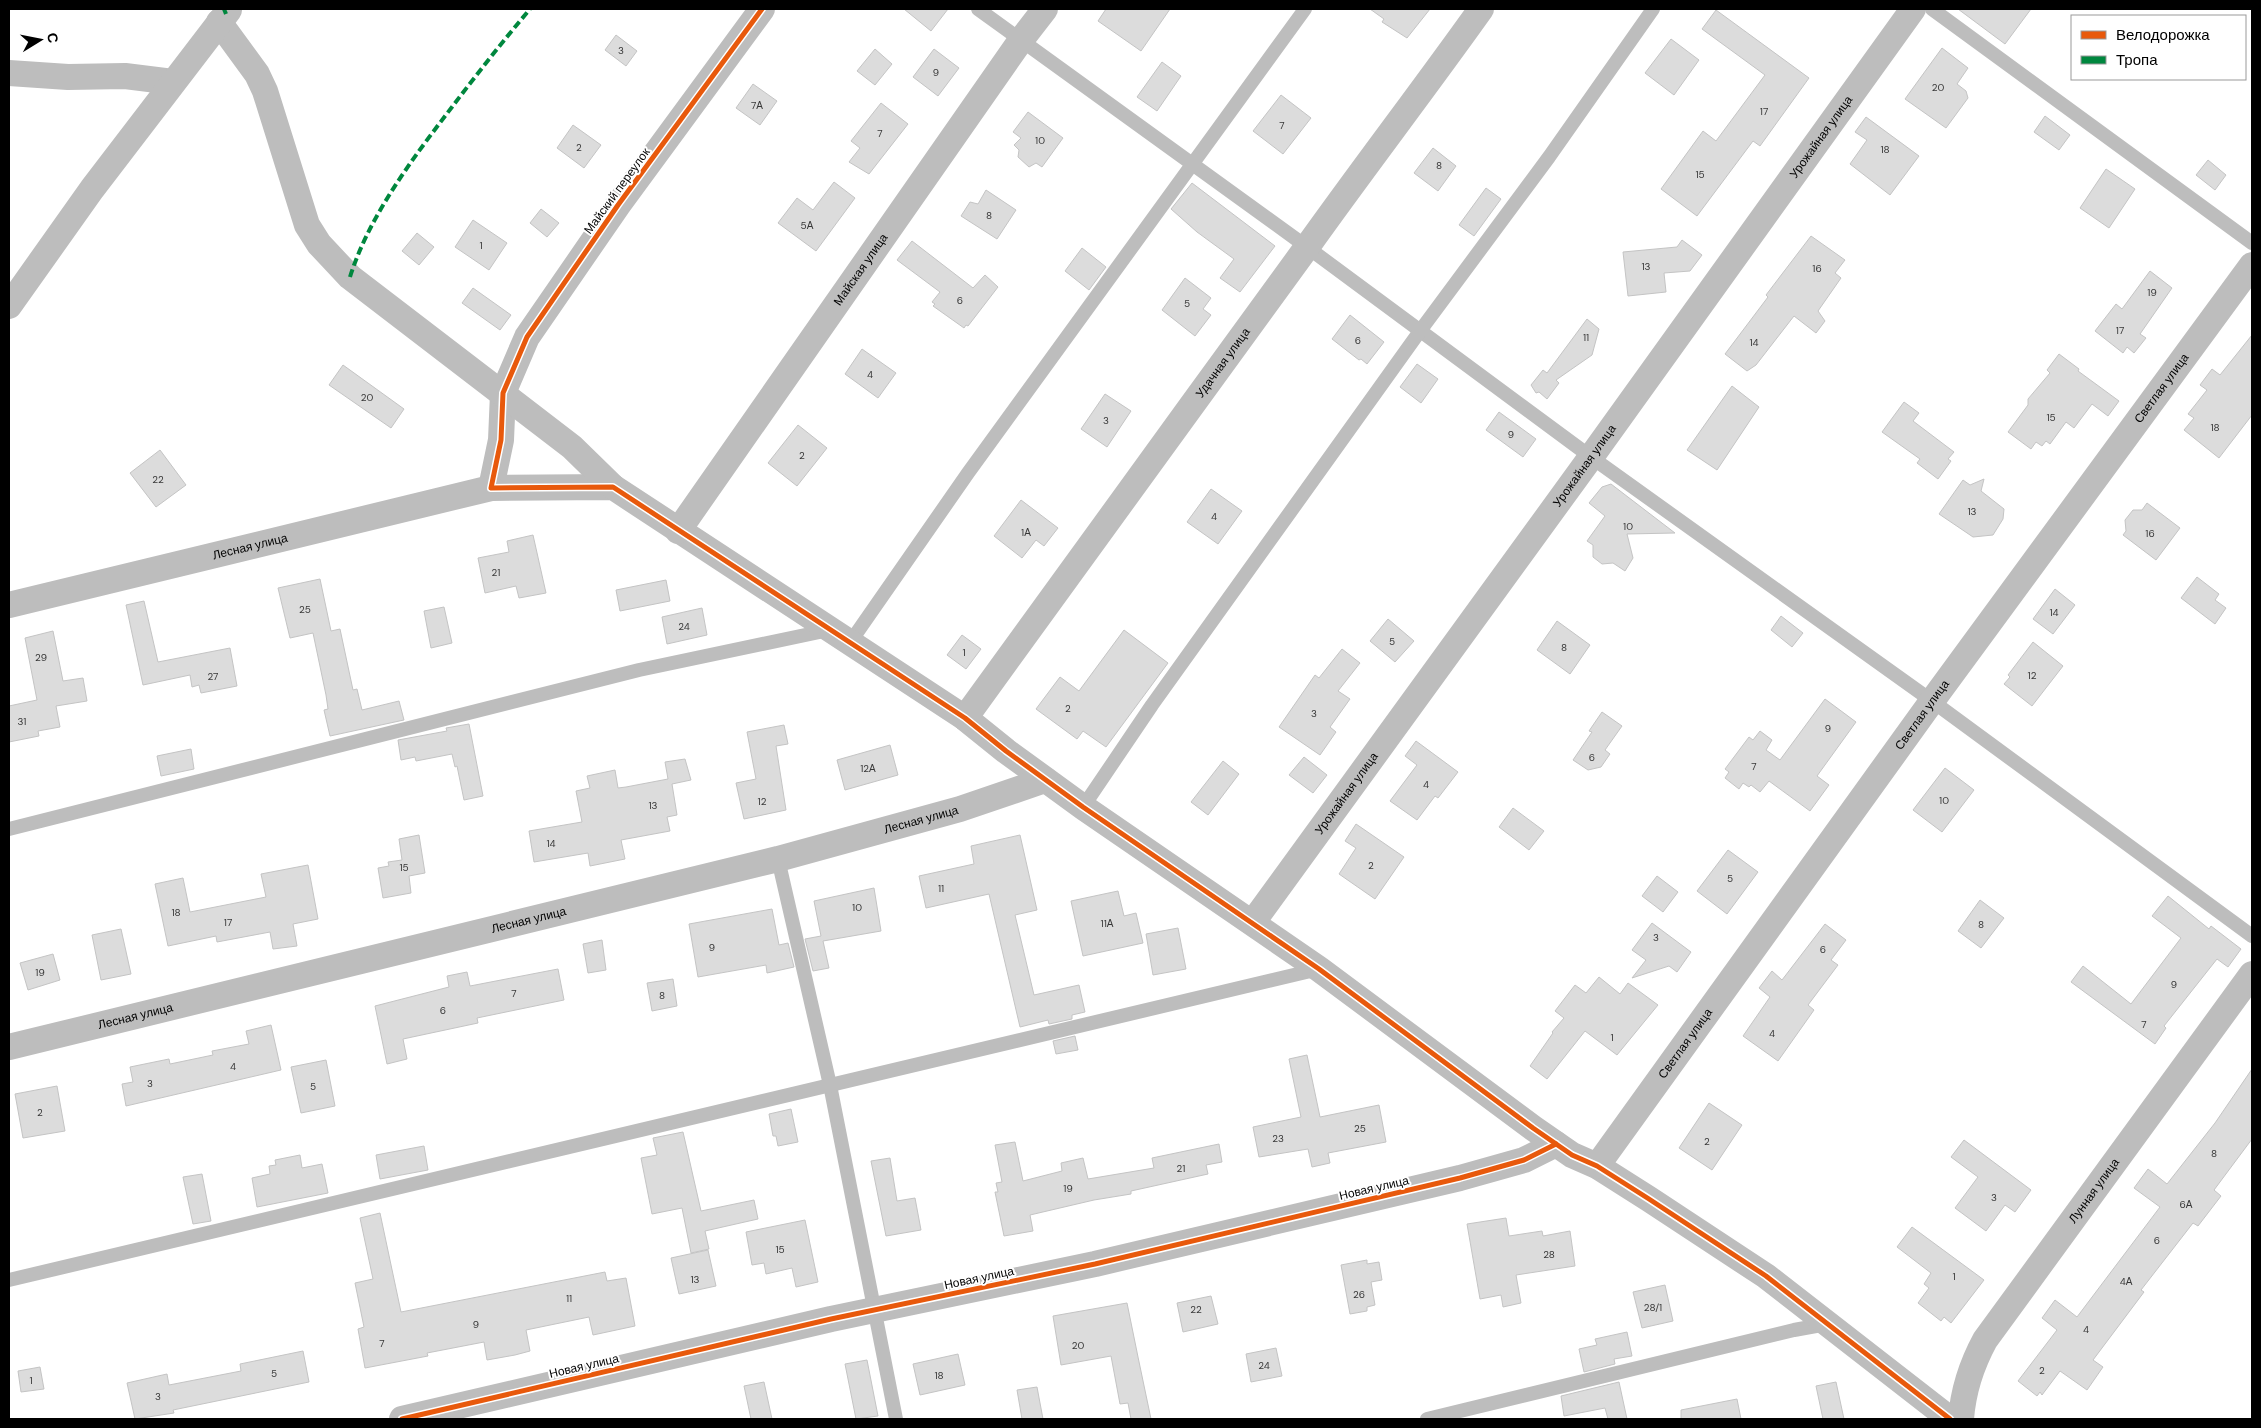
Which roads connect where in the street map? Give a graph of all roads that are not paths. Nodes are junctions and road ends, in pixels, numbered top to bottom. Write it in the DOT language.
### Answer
graph roads {
  1 [pos="762,9"];
  2 [pos="978,9"];
  3 [pos="1045,9"];
  4 [pos="1305,9"];
  5 [pos="1482,9"];
  6 [pos="1653,9"];
  7 [pos="1913,9"];
  8 [pos="1932,9"];
  9 [pos="225,15"];
  10 [pos="1021,40"];
  11 [pos="9,73"];
  12 [pos="173,82"];
  13 [pos="1192,164"];
  14 [pos="2252,243"];
  15 [pos="1307,247"];
  16 [pos="2252,265"];
  17 [pos="9,306"];
  18 [pos="1420,331"];
  19 [pos="503,393"];
  20 [pos="1591,457"];
  21 [pos="613,487"];
  22 [pos="491,488"];
  23 [pos="678,531"];
  24 [pos="9,605"];
  25 [pos="839,637"];
  26 [pos="1932,701"];
  27 [pos="965,718"];
  28 [pos="1046,780"];
  29 [pos="1083,807"];
  30 [pos="9,829"];
  31 [pos="778,859"];
  32 [pos="1253,922"];
  33 [pos="2252,936"];
  34 [pos="1319,969"];
  35 [pos="2252,974"];
  36 [pos="9,1048"];
  37 [pos="830,1085"];
  38 [pos="1556,1144"];
  39 [pos="1597,1166"];
  40 [pos="9,1280"];
  41 [pos="876,1310"];
  42 [pos="1827,1324"];
  43 [pos="402,1419"];
  44 [pos="896,1419"];
  45 [pos="1426,1419"];
  46 [pos="1950,1419"];
  47 [pos="1961,1419"];
  1 -- 19 [label="street, Майский переулок"];
  2 -- 10 [label="lane"];
  3 -- 10 [label="street, Майская улица"];
  4 -- 13 [label="lane"];
  5 -- 15 [label="street, Удачная улица"];
  6 -- 18 [label="lane"];
  7 -- 20 [label="street, Урожайная улица"];
  8 -- 14 [label="lane"];
  9 -- 12 [label="street"];
  9 -- 19 [label="street"];
  10 -- 13 [label="lane"];
  10 -- 23 [label="street, Майская улица"];
  11 -- 12 [label="street"];
  12 -- 17 [label="street"];
  13 -- 15 [label="lane"];
  13 -- 25 [label="lane"];
  15 -- 18 [label="lane"];
  15 -- 27 [label="street, Удачная улица"];
  16 -- 26 [label="street, Светлая улица"];
  18 -- 20 [label="lane"];
  18 -- 29 [label="lane"];
  19 -- 21 [label="street"];
  19 -- 22 [label="street"];
  20 -- 26 [label="lane"];
  20 -- 32 [label="street, Урожайная улица"];
  21 -- 22 [label="street, Лесная улица"];
  21 -- 23 [label="street"];
  22 -- 24 [label="street, Лесная улица"];
  23 -- 25 [label="street"];
  25 -- 27 [label="street"];
  25 -- 30 [label="lane"];
  26 -- 33 [label="lane"];
  26 -- 39 [label="street, Светлая улица"];
  27 -- 28 [label="street"];
  28 -- 29 [label="street"];
  28 -- 31 [label="street, Лесная улица"];
  29 -- 32 [label="street"];
  31 -- 36 [label="street, Лесная улица"];
  31 -- 37 [label="lane"];
  32 -- 34 [label="street"];
  34 -- 37 [label="lane"];
  34 -- 38 [label="street"];
  35 -- 47 [label="street, Лунная улица"];
  37 -- 40 [label="lane"];
  37 -- 41 [label="lane"];
  38 -- 39 [label="street"];
  38 -- 41 [label="street, Новая улица"];
  39 -- 42 [label="street"];
  41 -- 43 [label="street, Новая улица"];
  41 -- 44 [label="lane"];
  42 -- 45 [label="lane"];
  42 -- 46 [label="street"];
}
